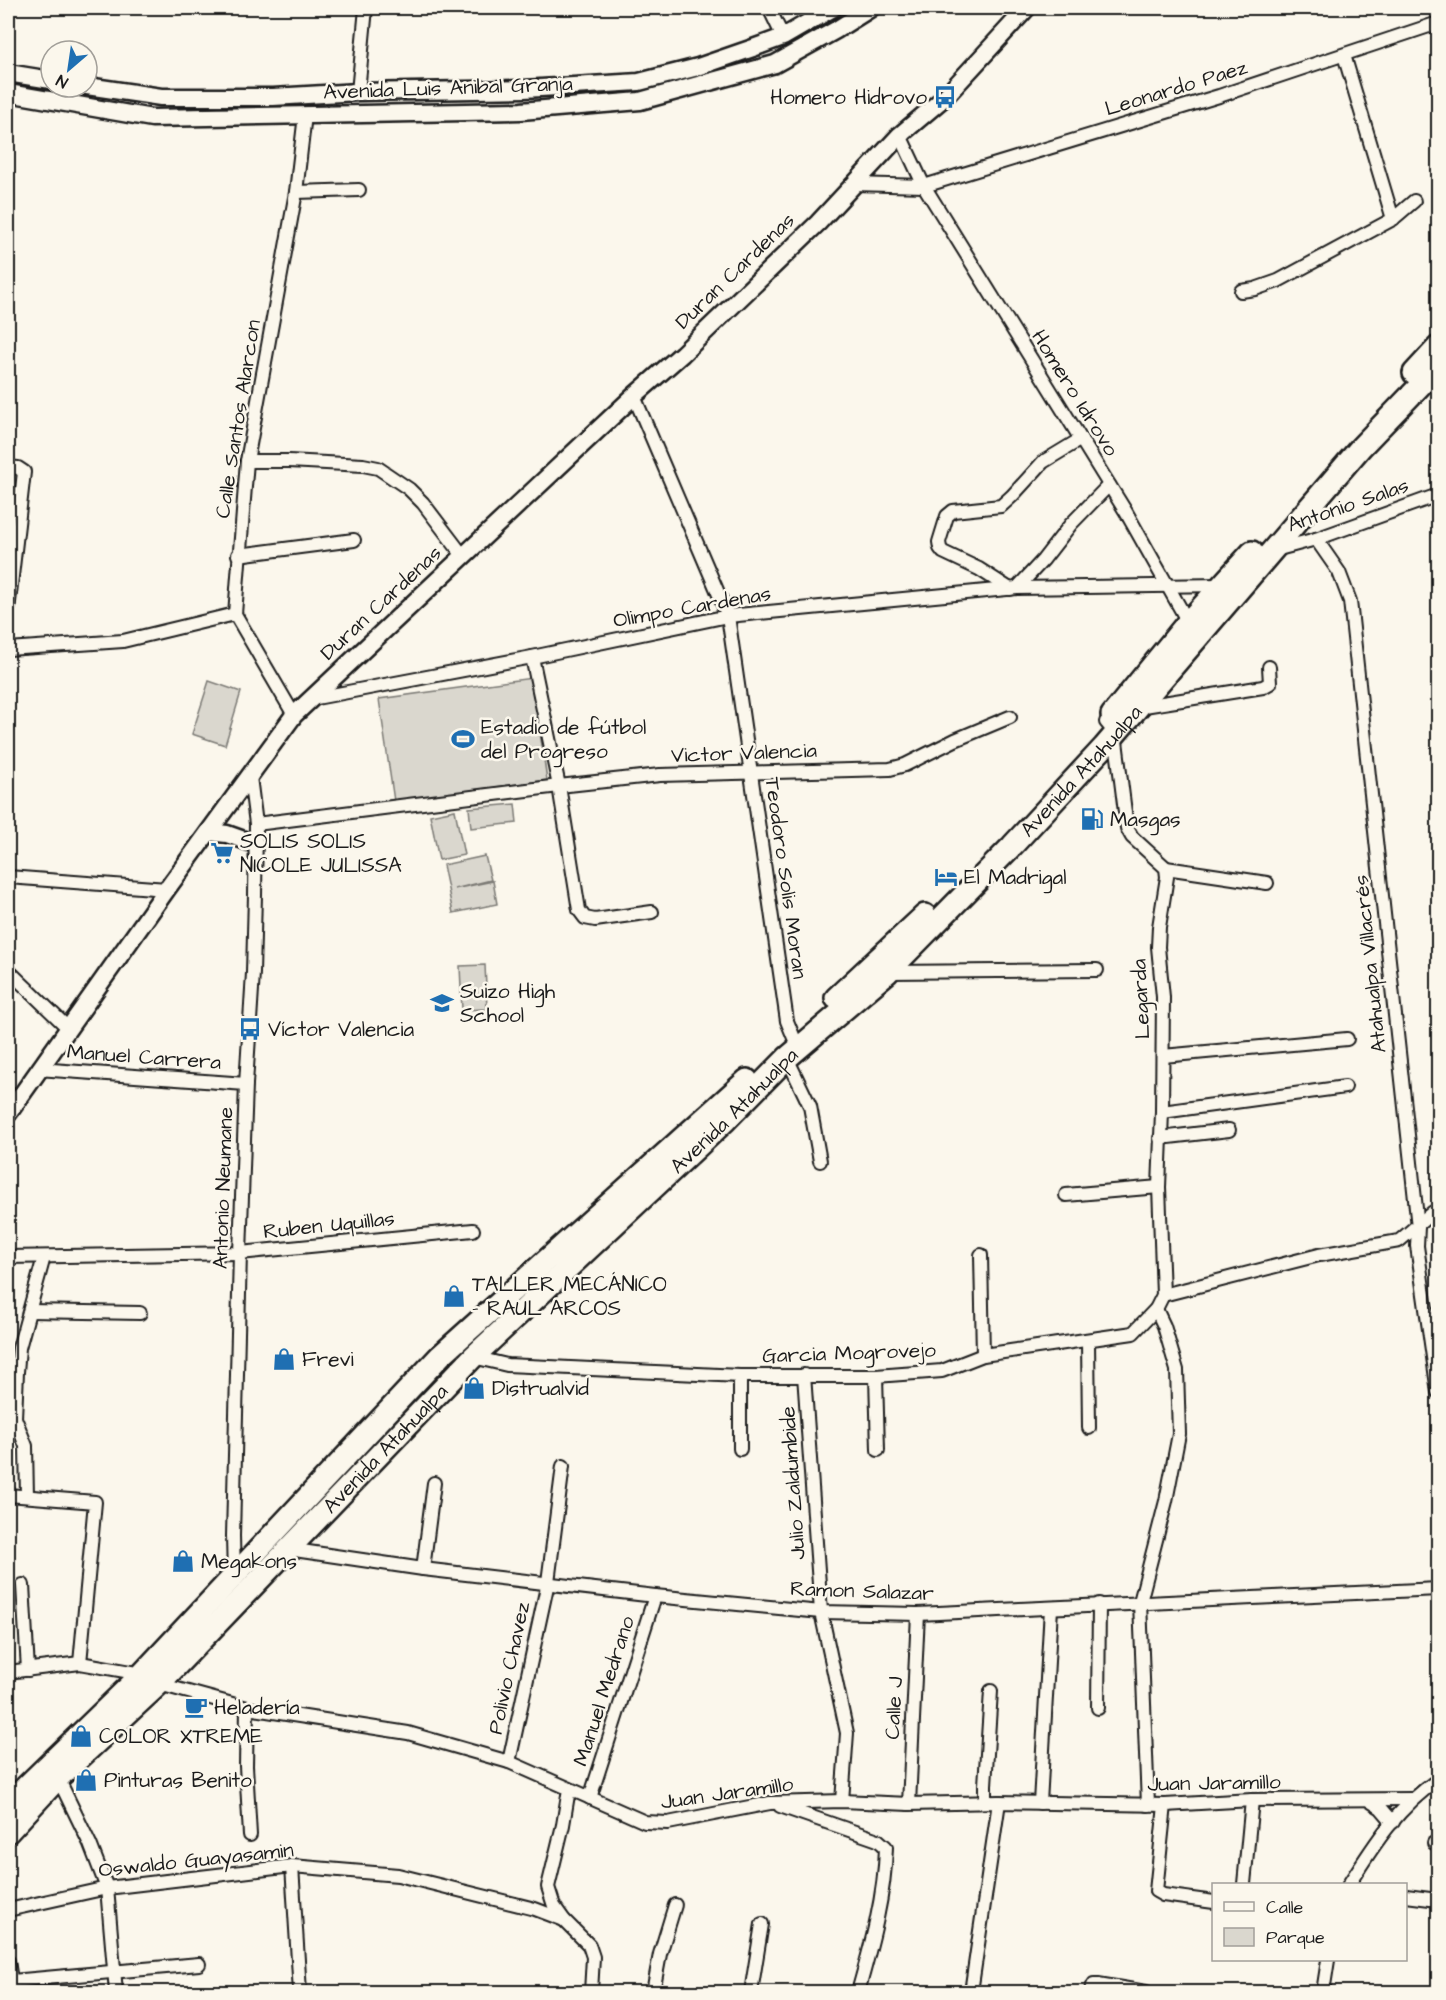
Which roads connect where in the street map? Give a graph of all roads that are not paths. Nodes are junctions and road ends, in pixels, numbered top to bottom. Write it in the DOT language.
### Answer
graph roads {
  1 [pos="366,8"];
  2 [pos="769,8"];
  3 [pos="871,8"];
  4 [pos="1027,8"];
  5 [pos="823,10"];
  6 [pos="1438,23"];
  7 [pos="783,37"];
  8 [pos="1344,55"];
  9 [pos="8,73"];
  10 [pos="39,79"];
  11 [pos="99,88"];
  12 [pos="358,92"];
  13 [pos="8,93"];
  14 [pos="305,115"];
  15 [pos="900,135"];
  16 [pos="854,184"];
  17 [pos="924,186"];
  18 [pos="359,190"];
  19 [pos="296,192"];
  20 [pos="1414,201"];
  21 [pos="1393,219"];
  22 [pos="1240,291"];
  23 [pos="1438,347"];
  24 [pos="1438,367"];
  25 [pos="634,396"];
  26 [pos="1081,439"];
  27 [pos="247,461"];
  28 [pos="8,467"];
  29 [pos="1109,485"];
  30 [pos="1438,495"];
  31 [pos="1316,539"];
  32 [pos="354,540"];
  33 [pos="1270,552"];
  34 [pos="238,555"];
  35 [pos="464,557"];
  36 [pos="1222,585"];
  37 [pos="1168,586"];
  38 [pos="1013,588"];
  39 [pos="8,611"];
  40 [pos="235,614"];
  41 [pos="728,615"];
  42 [pos="1188,622"];
  43 [pos="8,649"];
  44 [pos="532,657"];
  45 [pos="1269,666"];
  46 [pos="311,700"];
  47 [pos="1137,708"];
  48 [pos="294,715"];
  49 [pos="1010,717"];
  50 [pos="1111,728"];
  51 [pos="750,772"];
  52 [pos="250,777"];
  53 [pos="559,786"];
  54 [pos="256,824"];
  55 [pos="209,832"];
  56 [pos="255,844"];
  57 [pos="1166,868"];
  58 [pos="8,877"];
  59 [pos="1267,883"];
  60 [pos="167,889"];
  61 [pos="652,912"];
  62 [pos="8,970"];
  63 [pos="1096,970"];
  64 [pos="888,972"];
  65 [pos="69,1029"];
  66 [pos="1347,1039"];
  67 [pos="790,1048"];
  68 [pos="1163,1056"];
  69 [pos="38,1070"];
  70 [pos="246,1084"];
  71 [pos="1345,1087"];
  72 [pos="1162,1112"];
  73 [pos="8,1114"];
  74 [pos="1228,1130"];
  75 [pos="1160,1138"];
  76 [pos="820,1161"];
  77 [pos="1160,1187"];
  78 [pos="1066,1195"];
  79 [pos="1438,1210"];
  80 [pos="1418,1227"];
  81 [pos="473,1230"];
  82 [pos="240,1253"];
  83 [pos="981,1255"];
  84 [pos="8,1257"];
  85 [pos="44,1257"];
  86 [pos="8,1266"];
  87 [pos="1163,1295"];
  88 [pos="1156,1309"];
  89 [pos="30,1311"];
  90 [pos="140,1313"];
  91 [pos="1435,1332"];
  92 [pos="1088,1341"];
  93 [pos="982,1355"];
  94 [pos="473,1357"];
  95 [pos="804,1375"];
  96 [pos="740,1376"];
  97 [pos="876,1376"];
  98 [pos="1438,1392"];
  99 [pos="1089,1428"];
  100 [pos="740,1449"];
  101 [pos="878,1450"];
  102 [pos="563,1466"];
  103 [pos="434,1483"];
  104 [pos="8,1495"];
  105 [pos="27,1496"];
  106 [pos="288,1549"];
  107 [pos="423,1569"];
  108 [pos="234,1575"];
  109 [pos="548,1582"];
  110 [pos="23,1585"];
  111 [pos="1438,1589"];
  112 [pos="655,1596"];
  113 [pos="236,1602"];
  114 [pos="1140,1602"];
  115 [pos="1099,1604"];
  116 [pos="1051,1608"];
  117 [pos="821,1612"];
  118 [pos="918,1614"];
  119 [pos="80,1663"];
  120 [pos="28,1670"];
  121 [pos="8,1672"];
  122 [pos="150,1679"];
  123 [pos="991,1691"];
  124 [pos="247,1708"];
  125 [pos="1098,1708"];
  126 [pos="509,1762"];
  127 [pos="58,1778"];
  128 [pos="1438,1780"];
  129 [pos="569,1789"];
  130 [pos="590,1798"];
  131 [pos="1413,1799"];
  132 [pos="1252,1800"];
  133 [pos="842,1801"];
  134 [pos="1369,1801"];
  135 [pos="986,1802"];
  136 [pos="999,1802"];
  137 [pos="770,1803"];
  138 [pos="1041,1803"];
  139 [pos="8,1804"];
  140 [pos="909,1804"];
  141 [pos="1148,1804"];
  142 [pos="1164,1805"];
  143 [pos="1393,1822"];
  144 [pos="8,1832"];
  145 [pos="250,1836"];
  146 [pos="292,1866"];
  147 [pos="1244,1883"];
  148 [pos="1350,1883"];
  149 [pos="107,1888"];
  150 [pos="1407,1896"];
  151 [pos="1438,1900"];
  152 [pos="1212,1902"];
  153 [pos="675,1905"];
  154 [pos="8,1910"];
  155 [pos="564,1920"];
  156 [pos="762,1924"];
  157 [pos="8,1961"];
  158 [pos="1328,1961"];
  159 [pos="199,1964"];
  160 [pos="113,1972"];
  161 [pos="12,1987"];
  162 [pos="116,1992"];
  163 [pos="300,1992"];
  164 [pos="591,1992"];
  165 [pos="653,1992"];
  166 [pos="751,1992"];
  167 [pos="858,1992"];
  168 [pos="971,1992"];
  169 [pos="1090,1992"];
  170 [pos="1146,1992"];
  171 [pos="1323,1992"];
  1 -- 12 [label="street"];
  2 -- 7 [label="street"];
  3 -- 14 [label="main road, Avenida Luis Anibal Granja"];
  4 -- 15 [label="main road, Duran Cardenas"];
  5 -- 7 [label="main road, Avenida Luis Anibal Granja"];
  6 -- 8 [label="street, Leonardo Paez"];
  7 -- 12 [label="main road, Avenida Luis Anibal Granja"];
  8 -- 17 [label="street, Leonardo Paez"];
  8 -- 21 [label="street"];
  9 -- 10 [label="main road"];
  11 -- 12 [label="main road, Avenida Luis Anibal Granja"];
  13 -- 14 [label="main road, Avenida Luis Anibal Granja"];
  14 -- 19 [label="street, Calle Santos Alarcon"];
  15 -- 16 [label="main road, Duran Cardenas"];
  15 -- 17 [label="street, Homero Idrovo"];
  16 -- 17 [label="street"];
  16 -- 25 [label="main road, Duran Cardenas"];
  17 -- 26 [label="street, Homero Idrovo"];
  18 -- 19 [label="street"];
  19 -- 27 [label="street, Calle Santos Alarcon"];
  20 -- 21 [label="street"];
  21 -- 22 [label="street"];
  23 -- 36 [label="highway, Avenida Atahualpa"];
  24 -- 33 [label="highway, Avenida Atahualpa"];
  25 -- 35 [label="main road, Duran Cardenas"];
  25 -- 41 [label="street, Teodoro Solis Moran"];
  26 -- 29 [label="street, Homero Idrovo"];
  26 -- 38 [label="street"];
  27 -- 34 [label="street, Calle Santos Alarcon"];
  27 -- 35 [label="street"];
  28 -- 39 [label="street"];
  29 -- 37 [label="street, Homero Idrovo"];
  29 -- 38 [label="street"];
  30 -- 31 [label="street, Antonio Salas"];
  31 -- 33 [label="street, Antonio Salas"];
  31 -- 80 [label="street, Atahualpa Villacrés"];
  32 -- 34 [label="street"];
  33 -- 47 [label="highway, Avenida Atahualpa"];
  34 -- 40 [label="street, Calle Santos Alarcon"];
  35 -- 46 [label="main road, Duran Cardenas"];
  36 -- 37 [label="street, Olimpo Cardenas"];
  36 -- 42 [label="highway, Avenida Atahualpa"];
  37 -- 38 [label="street, Olimpo Cardenas"];
  37 -- 42 [label="street, Homero Idrovo"];
  38 -- 41 [label="street, Olimpo Cardenas"];
  40 -- 43 [label="street"];
  40 -- 48 [label="street"];
  41 -- 44 [label="street, Olimpo Cardenas"];
  41 -- 51 [label="street, Teodoro Solis Moran"];
  42 -- 50 [label="highway, Avenida Atahualpa"];
  44 -- 46 [label="street, Olimpo Cardenas"];
  44 -- 53 [label="street"];
  45 -- 47 [label="street"];
  46 -- 48 [label="main road, Duran Cardenas"];
  47 -- 50 [label="highway, Avenida Atahualpa"];
  48 -- 52 [label="main road, Duran Cardenas"];
  49 -- 51 [label="street, Victor Valencia"];
  50 -- 57 [label="street"];
  50 -- 64 [label="highway, Avenida Atahualpa"];
  50 -- 67 [label="highway, Avenida Atahualpa"];
  51 -- 53 [label="street, Victor Valencia"];
  51 -- 67 [label="street, Teodoro Solis Moran"];
  52 -- 54 [label="street, Antonio Neumane"];
  52 -- 55 [label="main road, Duran Cardenas"];
  53 -- 54 [label="street, Victor Valencia"];
  53 -- 61 [label="street"];
  54 -- 56 [label="street, Antonio Neumane"];
  55 -- 56 [label="main road"];
  55 -- 60 [label="main road, Duran Cardenas"];
  56 -- 70 [label="street, Antonio Neumane"];
  57 -- 59 [label="street"];
  57 -- 68 [label="street, Legarda"];
  58 -- 60 [label="street"];
  60 -- 65 [label="main road, Duran Cardenas"];
  62 -- 65 [label="street"];
  63 -- 64 [label="street"];
  64 -- 67 [label="highway, Avenida Atahualpa"];
  65 -- 69 [label="main road, Duran Cardenas"];
  66 -- 68 [label="street"];
  67 -- 76 [label="street, Teodoro Solis Moran"];
  67 -- 94 [label="highway, Avenida Atahualpa"];
  67 -- 108 [label="highway, Avenida Atahualpa"];
  68 -- 72 [label="street, Legarda"];
  69 -- 70 [label="street, Manuel Carrera"];
  69 -- 73 [label="main road, Duran Cardenas"];
  70 -- 82 [label="street, Antonio Neumane"];
  71 -- 72 [label="street"];
  72 -- 75 [label="street, Legarda"];
  74 -- 75 [label="street"];
  75 -- 77 [label="street, Legarda"];
  77 -- 78 [label="street"];
  77 -- 87 [label="street, Legarda"];
  79 -- 80 [label="street"];
  80 -- 87 [label="street"];
  80 -- 91 [label="street, Atahualpa Villacrés"];
  81 -- 82 [label="street, Ruben Uquillas"];
  82 -- 85 [label="street, Ruben Uquillas"];
  82 -- 108 [label="street, Antonio Neumane"];
  83 -- 93 [label="street"];
  84 -- 85 [label="street, Ruben Uquillas"];
  84 -- 86 [label="street"];
  85 -- 89 [label="street"];
  87 -- 88 [label="street, Garcia Mogrovejo"];
  88 -- 92 [label="street, Garcia Mogrovejo"];
  88 -- 114 [label="street"];
  89 -- 90 [label="street"];
  89 -- 105 [label="street"];
  91 -- 98 [label="street, Atahualpa Villacrés"];
  92 -- 93 [label="street, Garcia Mogrovejo"];
  92 -- 99 [label="street"];
  93 -- 97 [label="street, Garcia Mogrovejo"];
  94 -- 96 [label="street, Garcia Mogrovejo"];
  94 -- 106 [label="highway, Avenida Atahualpa"];
  95 -- 96 [label="street, Garcia Mogrovejo"];
  95 -- 97 [label="street, Garcia Mogrovejo"];
  95 -- 117 [label="street, Julio Zaldumbide"];
  96 -- 100 [label="street"];
  97 -- 101 [label="street"];
  102 -- 109 [label="street, Polivio Chavez"];
  103 -- 107 [label="street"];
  104 -- 105 [label="street"];
  105 -- 119 [label="street"];
  106 -- 107 [label="street, Ramon Salazar"];
  106 -- 113 [label="highway, Avenida Atahualpa"];
  107 -- 109 [label="street, Ramon Salazar"];
  108 -- 113 [label="street, Antonio Neumane"];
  108 -- 122 [label="highway, Avenida Atahualpa"];
  109 -- 112 [label="street, Ramon Salazar"];
  109 -- 126 [label="street, Polivio Chavez"];
  110 -- 120 [label="street"];
  111 -- 114 [label="street, Ramon Salazar"];
  112 -- 117 [label="street, Ramon Salazar"];
  112 -- 130 [label="street, Manuel Medrano"];
  113 -- 122 [label="highway, Avenida Atahualpa"];
  114 -- 115 [label="street, Ramon Salazar"];
  114 -- 141 [label="street"];
  115 -- 116 [label="street, Ramon Salazar"];
  115 -- 125 [label="street"];
  116 -- 118 [label="street, Ramon Salazar"];
  116 -- 138 [label="street"];
  117 -- 118 [label="street, Ramon Salazar"];
  117 -- 133 [label="street, Julio Zaldumbide"];
  118 -- 140 [label="street, Calle J"];
  119 -- 120 [label="street, Juan Jaramillo"];
  119 -- 122 [label="street, Juan Jaramillo"];
  120 -- 121 [label="street, Juan Jaramillo"];
  122 -- 124 [label="street, Juan Jaramillo"];
  122 -- 127 [label="highway, Avenida Atahualpa"];
  122 -- 139 [label="highway, Avenida Atahualpa"];
  123 -- 135 [label="street"];
  124 -- 126 [label="street, Juan Jaramillo"];
  124 -- 145 [label="street"];
  126 -- 129 [label="street, Juan Jaramillo"];
  127 -- 144 [label="highway, Avenida Atahualpa"];
  127 -- 149 [label="street"];
  128 -- 131 [label="street"];
  129 -- 130 [label="street, Juan Jaramillo"];
  129 -- 155 [label="street"];
  130 -- 137 [label="street, Juan Jaramillo"];
  131 -- 134 [label="street, Juan Jaramillo"];
  131 -- 143 [label="street"];
  132 -- 134 [label="street, Juan Jaramillo"];
  132 -- 142 [label="street, Juan Jaramillo"];
  132 -- 147 [label="street"];
  133 -- 137 [label="street, Juan Jaramillo"];
  133 -- 140 [label="street, Juan Jaramillo"];
  134 -- 143 [label="street"];
  135 -- 136 [label="street, Juan Jaramillo"];
  135 -- 140 [label="street, Juan Jaramillo"];
  136 -- 138 [label="street, Juan Jaramillo"];
  136 -- 168 [label="street"];
  137 -- 167 [label="street"];
  138 -- 141 [label="street, Juan Jaramillo"];
  141 -- 142 [label="street, Juan Jaramillo"];
  142 -- 152 [label="street"];
  143 -- 148 [label="street"];
  146 -- 149 [label="street, Oswaldo Guayasamin"];
  146 -- 155 [label="street, Oswaldo Guayasamin"];
  146 -- 163 [label="street"];
  149 -- 154 [label="street, Oswaldo Guayasamin"];
  149 -- 160 [label="street"];
  150 -- 151 [label="street"];
  153 -- 165 [label="street"];
  155 -- 164 [label="street"];
  156 -- 166 [label="street"];
  157 -- 161 [label="street"];
  158 -- 171 [label="street"];
  159 -- 160 [label="street"];
  160 -- 161 [label="street"];
  160 -- 162 [label="street"];
  169 -- 170 [label="street"];
}
